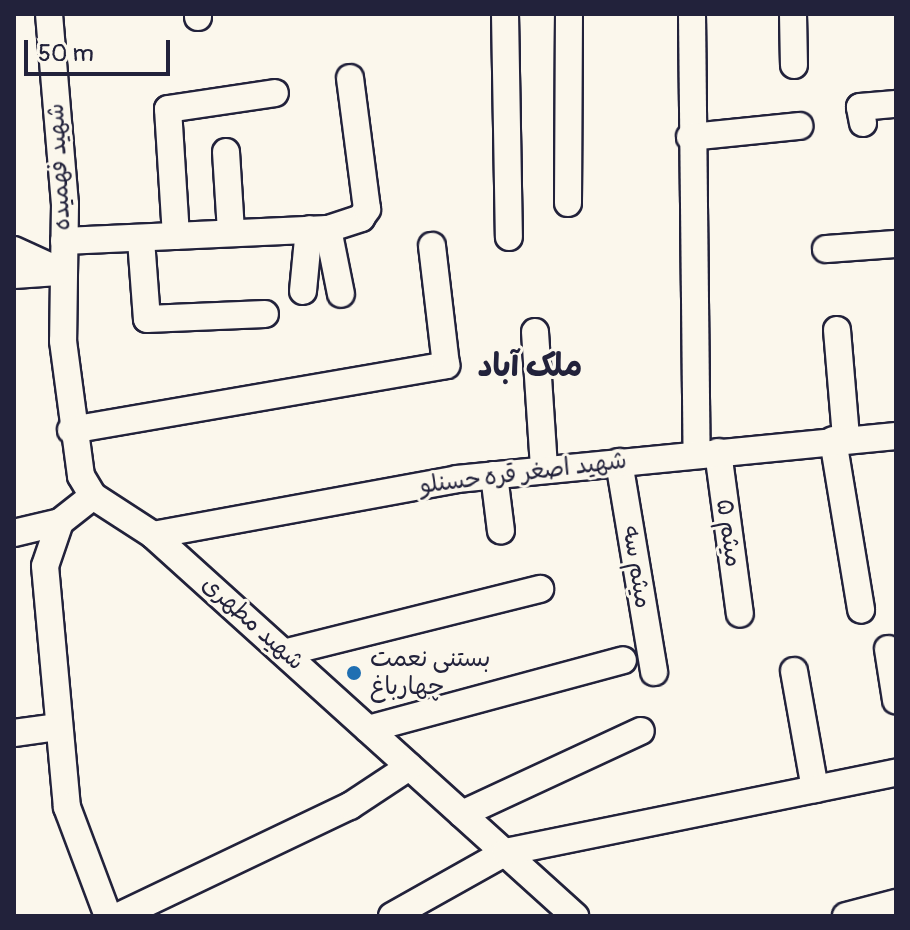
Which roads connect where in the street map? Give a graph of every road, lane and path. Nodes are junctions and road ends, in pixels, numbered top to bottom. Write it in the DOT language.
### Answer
graph roads {
  1 [pos="49,14"];
  2 [pos="505,14"];
  3 [pos="569,14"];
  4 [pos="692,14"];
  5 [pos="793,14"];
  6 [pos="794,65"];
  7 [pos="350,78"];
  8 [pos="275,93"];
  9 [pos="896,104"];
  10 [pos="863,123"];
  11 [pos="799,126"];
  12 [pos="690,137"];
  13 [pos="226,152"];
  14 [pos="568,203"];
  15 [pos="319,229"];
  16 [pos="231,231"];
  17 [pos="176,236"];
  18 [pos="509,237"];
  19 [pos="141,240"];
  20 [pos="64,241"];
  21 [pos="896,244"];
  22 [pos="432,246"];
  23 [pos="826,249"];
  24 [pos="14,250"];
  25 [pos="62,272"];
  26 [pos="14,275"];
  27 [pos="303,291"];
  28 [pos="341,294"];
  29 [pos="265,314"];
  30 [pos="837,330"];
  31 [pos="535,332"];
  32 [pos="71,430"];
  33 [pos="896,436"];
  34 [pos="840,439"];
  35 [pos="708,453"];
  36 [pos="619,462"];
  37 [pos="544,469"];
  38 [pos="494,475"];
  39 [pos="93,496"];
  40 [pos="60,522"];
  41 [pos="501,531"];
  42 [pos="14,533"];
  43 [pos="153,535"];
  44 [pos="540,589"];
  45 [pos="861,610"];
  46 [pos="740,614"];
  47 [pos="888,649"];
  48 [pos="287,652"];
  49 [pos="623,660"];
  50 [pos="794,671"];
  51 [pos="654,672"];
  52 [pos="896,700"];
  53 [pos="57,727"];
  54 [pos="368,729"];
  55 [pos="641,731"];
  56 [pos="14,733"];
  57 [pos="409,767"];
  58 [pos="896,773"];
  59 [pos="815,789"];
  60 [pos="462,814"];
  61 [pos="506,852"];
  62 [pos="896,903"];
  63 [pos="108,916"];
  64 [pos="119,916"];
  65 [pos="392,916"];
  66 [pos="575,916"];
  67 [pos="846,916"];
  1 -- 20 [label="street, شهید فهمیده"];
  2 -- 18 [label="street"];
  3 -- 14 [label="street"];
  4 -- 12 [label="street, میثم ۵"];
  5 -- 6 [label="street"];
  7 -- 15 [label="street"];
  8 -- 17 [label="street"];
  9 -- 10 [label="street"];
  11 -- 12 [label="street"];
  12 -- 35 [label="street, میثم ۵"];
  13 -- 16 [label="street"];
  15 -- 16 [label="street"];
  15 -- 27 [label="street"];
  15 -- 28 [label="street"];
  16 -- 17 [label="street"];
  17 -- 19 [label="street"];
  19 -- 20 [label="street"];
  19 -- 29 [label="street"];
  20 -- 25 [label="street, شهید فهمیده"];
  21 -- 23 [label="street"];
  22 -- 32 [label="street"];
  24 -- 25 [label="street"];
  25 -- 26 [label="street"];
  25 -- 32 [label="street"];
  30 -- 34 [label="street"];
  31 -- 37 [label="street"];
  32 -- 39 [label="street"];
  33 -- 34 [label="street, شهید اصغر قره حسنلو"];
  34 -- 35 [label="street, شهید اصغر قره حسنلو"];
  34 -- 45 [label="street"];
  35 -- 36 [label="street, شهید اصغر قره حسنلو"];
  35 -- 46 [label="street, میثم ۵"];
  36 -- 37 [label="street, شهید اصغر قره حسنلو"];
  36 -- 51 [label="street, میثم سه"];
  37 -- 38 [label="street, شهید اصغر قره حسنلو"];
  38 -- 41 [label="street"];
  38 -- 43 [label="street, شهید اصغر قره حسنلو"];
  39 -- 40 [label="street"];
  39 -- 43 [label="street, شهید مطهری"];
  40 -- 42 [label="street"];
  40 -- 53 [label="street"];
  43 -- 48 [label="street, شهید مطهری"];
  44 -- 48 [label="street"];
  47 -- 52 [label="street"];
  48 -- 54 [label="street, شهید مطهری"];
  49 -- 54 [label="street"];
  50 -- 59 [label="street"];
  53 -- 56 [label="street"];
  53 -- 63 [label="street"];
  54 -- 57 [label="street, شهید مطهری"];
  55 -- 60 [label="street"];
  57 -- 60 [label="street, شهید مطهری"];
  57 -- 64 [label="street"];
  58 -- 59 [label="street"];
  59 -- 61 [label="street"];
  60 -- 61 [label="street, شهید مطهری"];
  61 -- 65 [label="street"];
  61 -- 66 [label="street, شهید مطهری"];
  62 -- 67 [label="street"];
}
